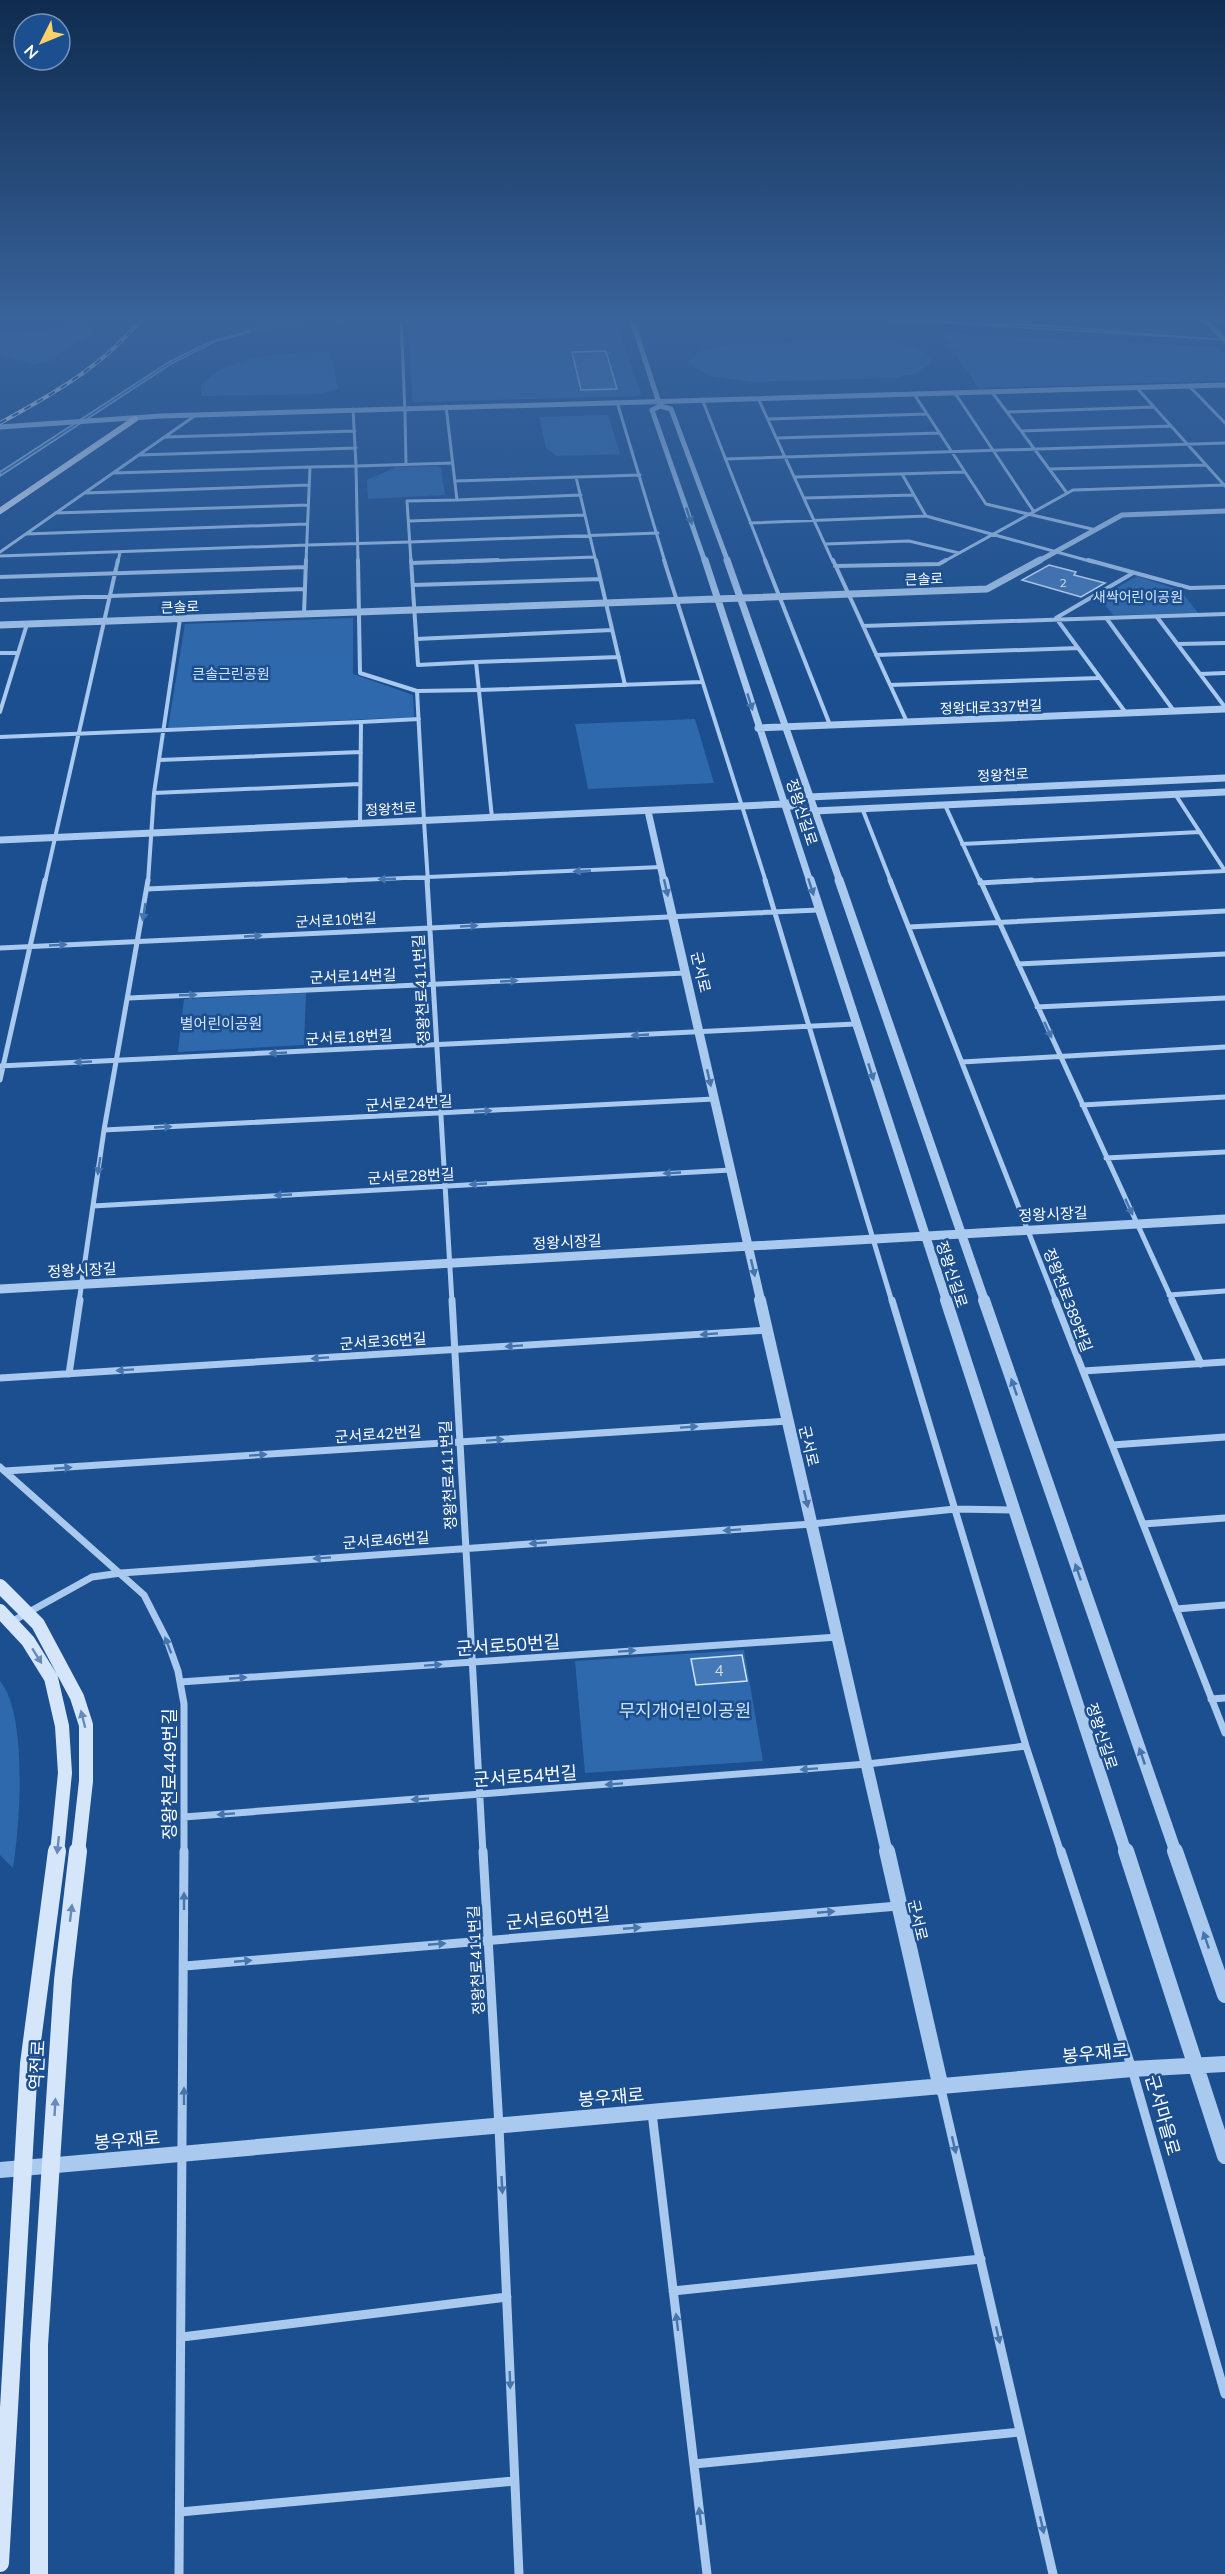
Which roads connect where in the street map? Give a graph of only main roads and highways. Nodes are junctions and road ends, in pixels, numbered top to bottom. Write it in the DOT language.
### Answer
graph roads {
  1 [pos="108,437"];
  2 [pos="0,511"];
  3 [pos="0,1586"];
  4 [pos="5,1617"];
  5 [pos="5,2399"];
  6 [pos="0,2563"];
  7 [pos="39,2574"];
  1 -- 2 [label="main road"];
  7 -- 3 [label="main road, 역전로, one-way"];
  4 -- 5 [label="main road, 역전로, one-way"];
  5 -- 6 [label="main road, 역전로"];
}
